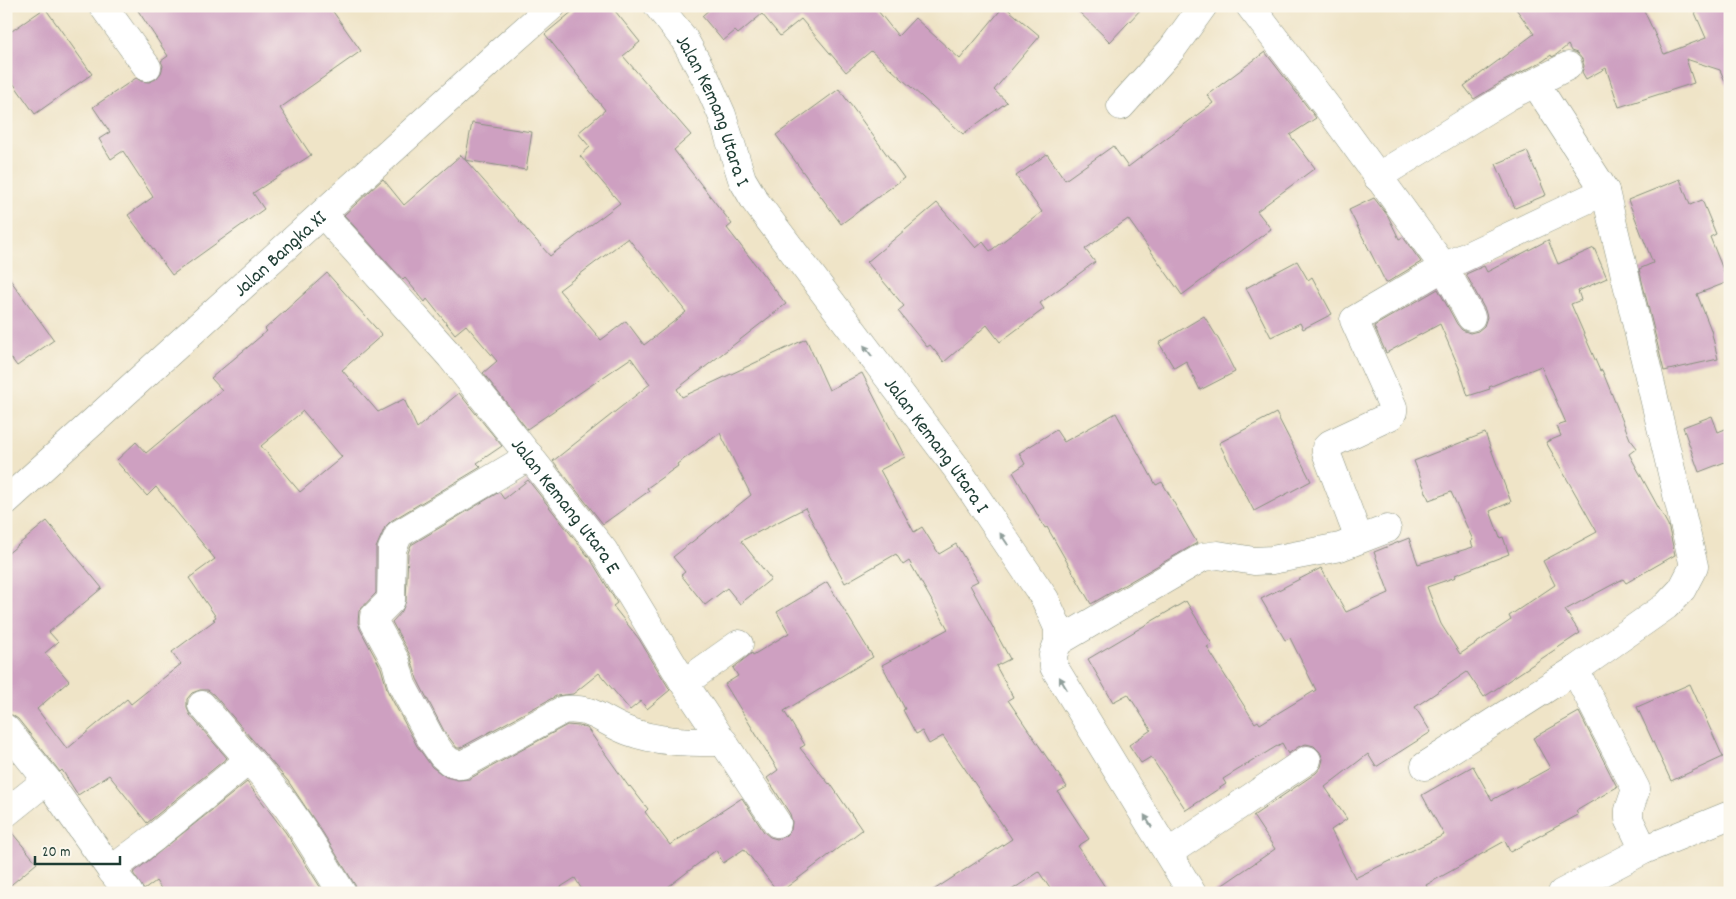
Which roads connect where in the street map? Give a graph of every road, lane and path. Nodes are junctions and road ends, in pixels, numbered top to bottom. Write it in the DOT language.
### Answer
graph roads {
  1 [pos="103,6"];
  2 [pos="552,6"];
  3 [pos="658,6"];
  4 [pos="1203,6"];
  5 [pos="1250,6"];
  6 [pos="1568,66"];
  7 [pos="146,67"];
  8 [pos="1535,83"];
  9 [pos="1121,106"];
  10 [pos="1377,177"];
  11 [pos="1605,191"];
  12 [pos="323,214"];
  13 [pos="1444,267"];
  14 [pos="1471,317"];
  15 [pos="530,456"];
  16 [pos="6,501"];
  17 [pos="1387,528"];
  18 [pos="1359,539"];
  19 [pos="1058,642"];
  20 [pos="739,644"];
  21 [pos="1575,670"];
  22 [pos="684,683"];
  23 [pos="202,705"];
  24 [pos="6,730"];
  25 [pos="724,742"];
  26 [pos="249,760"];
  27 [pos="1307,760"];
  28 [pos="1425,766"];
  29 [pos="46,780"];
  30 [pos="6,813"];
  31 [pos="1730,815"];
  32 [pos="777,822"];
  33 [pos="1644,850"];
  34 [pos="1168,853"];
  35 [pos="111,870"];
  36 [pos="129,893"];
  37 [pos="342,893"];
  38 [pos="1192,893"];
  39 [pos="1562,893"];
  1 -- 7 [label="street"];
  2 -- 12 [label="street, Jalan Bangka XI"];
  19 -- 3 [label="street, Jalan Kemang Utara I, one-way"];
  4 -- 9 [label="street"];
  5 -- 10 [label="street"];
  6 -- 8 [label="street"];
  8 -- 10 [label="street"];
  8 -- 11 [label="street"];
  10 -- 13 [label="street"];
  11 -- 13 [label="street"];
  11 -- 21 [label="street"];
  12 -- 15 [label="street, Jalan Kemang Utara E"];
  12 -- 16 [label="street, Jalan Bangka XI"];
  13 -- 14 [label="street"];
  13 -- 18 [label="street"];
  15 -- 22 [label="street, Jalan Kemang Utara E"];
  15 -- 25 [label="street"];
  17 -- 18 [label="street"];
  18 -- 19 [label="street"];
  34 -- 19 [label="street, Jalan Kemang Utara I, one-way"];
  20 -- 22 [label="street"];
  21 -- 28 [label="street"];
  21 -- 33 [label="street"];
  22 -- 25 [label="street, Jalan Kemang Utara E"];
  23 -- 26 [label="street"];
  24 -- 29 [label="street"];
  25 -- 32 [label="street, Jalan Kemang Utara E"];
  26 -- 35 [label="street"];
  26 -- 37 [label="street"];
  27 -- 34 [label="street"];
  29 -- 30 [label="street"];
  29 -- 35 [label="street"];
  31 -- 33 [label="street"];
  33 -- 39 [label="street"];
  34 -- 38 [label="street, Jalan Kemang Utara I"];
  35 -- 36 [label="street"];
}
